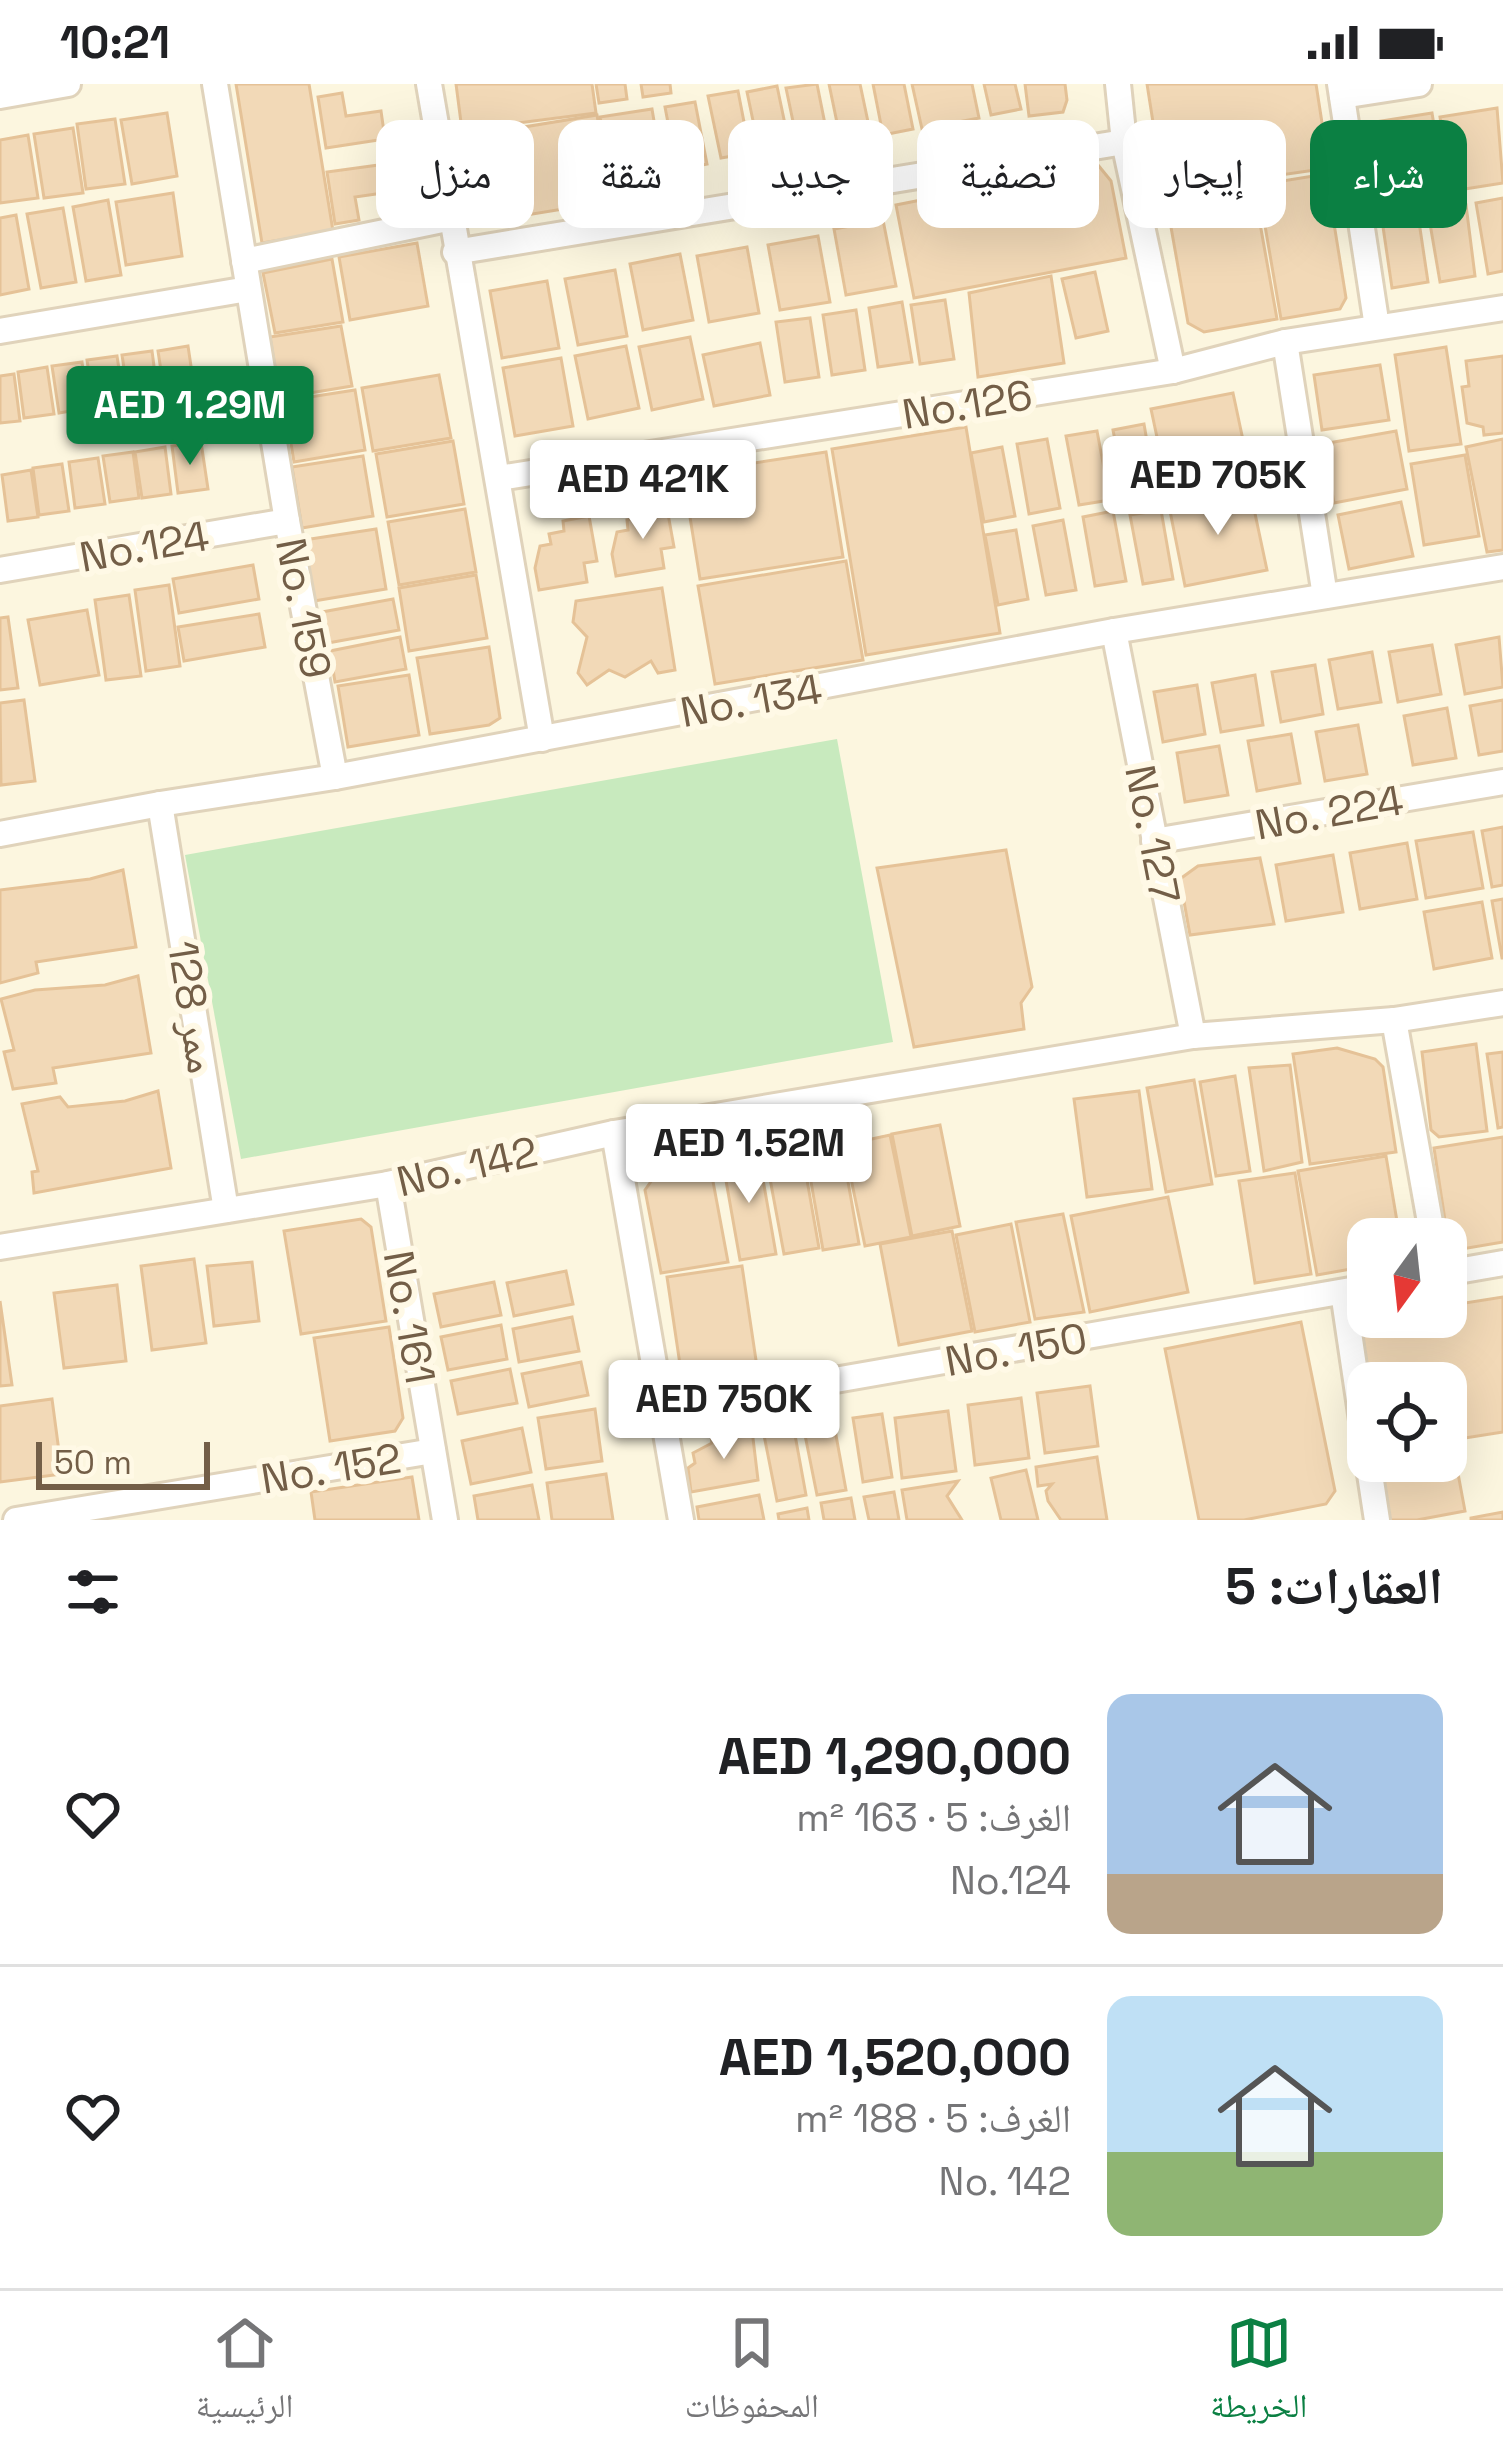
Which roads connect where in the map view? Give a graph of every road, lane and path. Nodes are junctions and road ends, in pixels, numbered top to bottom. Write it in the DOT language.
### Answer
graph roads {
  1 [pos="68,84"];
  2 [pos="215,84"];
  3 [pos="429,84"];
  4 [pos="1118,84"];
  5 [pos="1420,84"];
  6 [pos="1341,90"];
  7 [pos="0,96"];
  8 [pos="435,120"];
  9 [pos="1123,132"];
  10 [pos="1123,142"];
  11 [pos="404,228"];
  12 [pos="453,228"];
  13 [pos="1142,228"];
  14 [pos="455,252"];
  15 [pos="244,261"];
  16 [pos="248,289"];
  17 [pos="1503,308"];
  18 [pos="1377,327"];
  19 [pos="0,331"];
  20 [pos="1285,342"];
  21 [pos="1172,371"];
  22 [pos="499,478"];
  23 [pos="287,521"];
  24 [pos="1503,567"];
  25 [pos="0,570"];
  26 [pos="1324,596"];
  27 [pos="1114,631"];
  28 [pos="542,739"];
  29 [pos="335,777"];
  30 [pos="1503,782"];
  31 [pos="160,804"];
  32 [pos="0,834"];
  33 [pos="1154,841"];
  34 [pos="1503,1003"];
  35 [pos="1394,1020"];
  36 [pos="1193,1036"];
  37 [pos="614,1133"];
  38 [pos="388,1184"];
  39 [pos="226,1210"];
  40 [pos="1429,1218"];
  41 [pos="0,1247"];
  42 [pos="1503,1264"];
  43 [pos="1467,1270"];
  44 [pos="1347,1290"];
  45 [pos="663,1410"];
  46 [pos="433,1451"];
  47 [pos="1371,1482"];
  48 [pos="16,1520"];
  49 [pos="445,1520"];
  50 [pos="681,1520"];
  51 [pos="1377,1520"];
  1 -- 7 [label="street"];
  2 -- 15 [label="street, No. 159"];
  3 -- 8 [label="street"];
  4 -- 9 [label="street"];
  5 -- 6 [label="street"];
  6 -- 18 [label="street"];
  10 -- 14 [label="street"];
  11 -- 15 [label="street"];
  12 -- 14 [label="street"];
  13 -- 21 [label="street"];
  14 -- 22 [label="street"];
  15 -- 16 [label="street, No. 159"];
  16 -- 19 [label="street"];
  16 -- 23 [label="street, No. 159"];
  17 -- 18 [label="street, No.126"];
  18 -- 20 [label="street, No.126"];
  20 -- 21 [label="street, No.126"];
  20 -- 26 [label="street"];
  21 -- 22 [label="street, No.126"];
  22 -- 28 [label="street"];
  23 -- 25 [label="street, No.124"];
  23 -- 29 [label="street, No. 159"];
  24 -- 26 [label="street, No. 134"];
  26 -- 27 [label="street, No. 134"];
  27 -- 28 [label="street, No. 134"];
  27 -- 33 [label="street, No. 127"];
  28 -- 29 [label="street, No. 134"];
  29 -- 31 [label="street, No. 134"];
  30 -- 33 [label="street, No. 224"];
  31 -- 32 [label="street, No. 134"];
  31 -- 39 [label="street, ممر 128"];
  33 -- 36 [label="street, No. 127"];
  34 -- 35 [label="street, No. 142"];
  35 -- 36 [label="street, No. 142"];
  35 -- 40 [label="street"];
  36 -- 37 [label="street, No. 142"];
  37 -- 38 [label="street, No. 142"];
  37 -- 45 [label="street"];
  38 -- 39 [label="street, No. 142"];
  38 -- 46 [label="street, No. 161"];
  39 -- 41 [label="street, No. 142"];
  42 -- 43 [label="street"];
  44 -- 45 [label="street, No. 150"];
  45 -- 50 [label="street"];
  46 -- 48 [label="street, No. 152"];
  46 -- 49 [label="street, No. 161"];
  47 -- 51 [label="street"];
}
